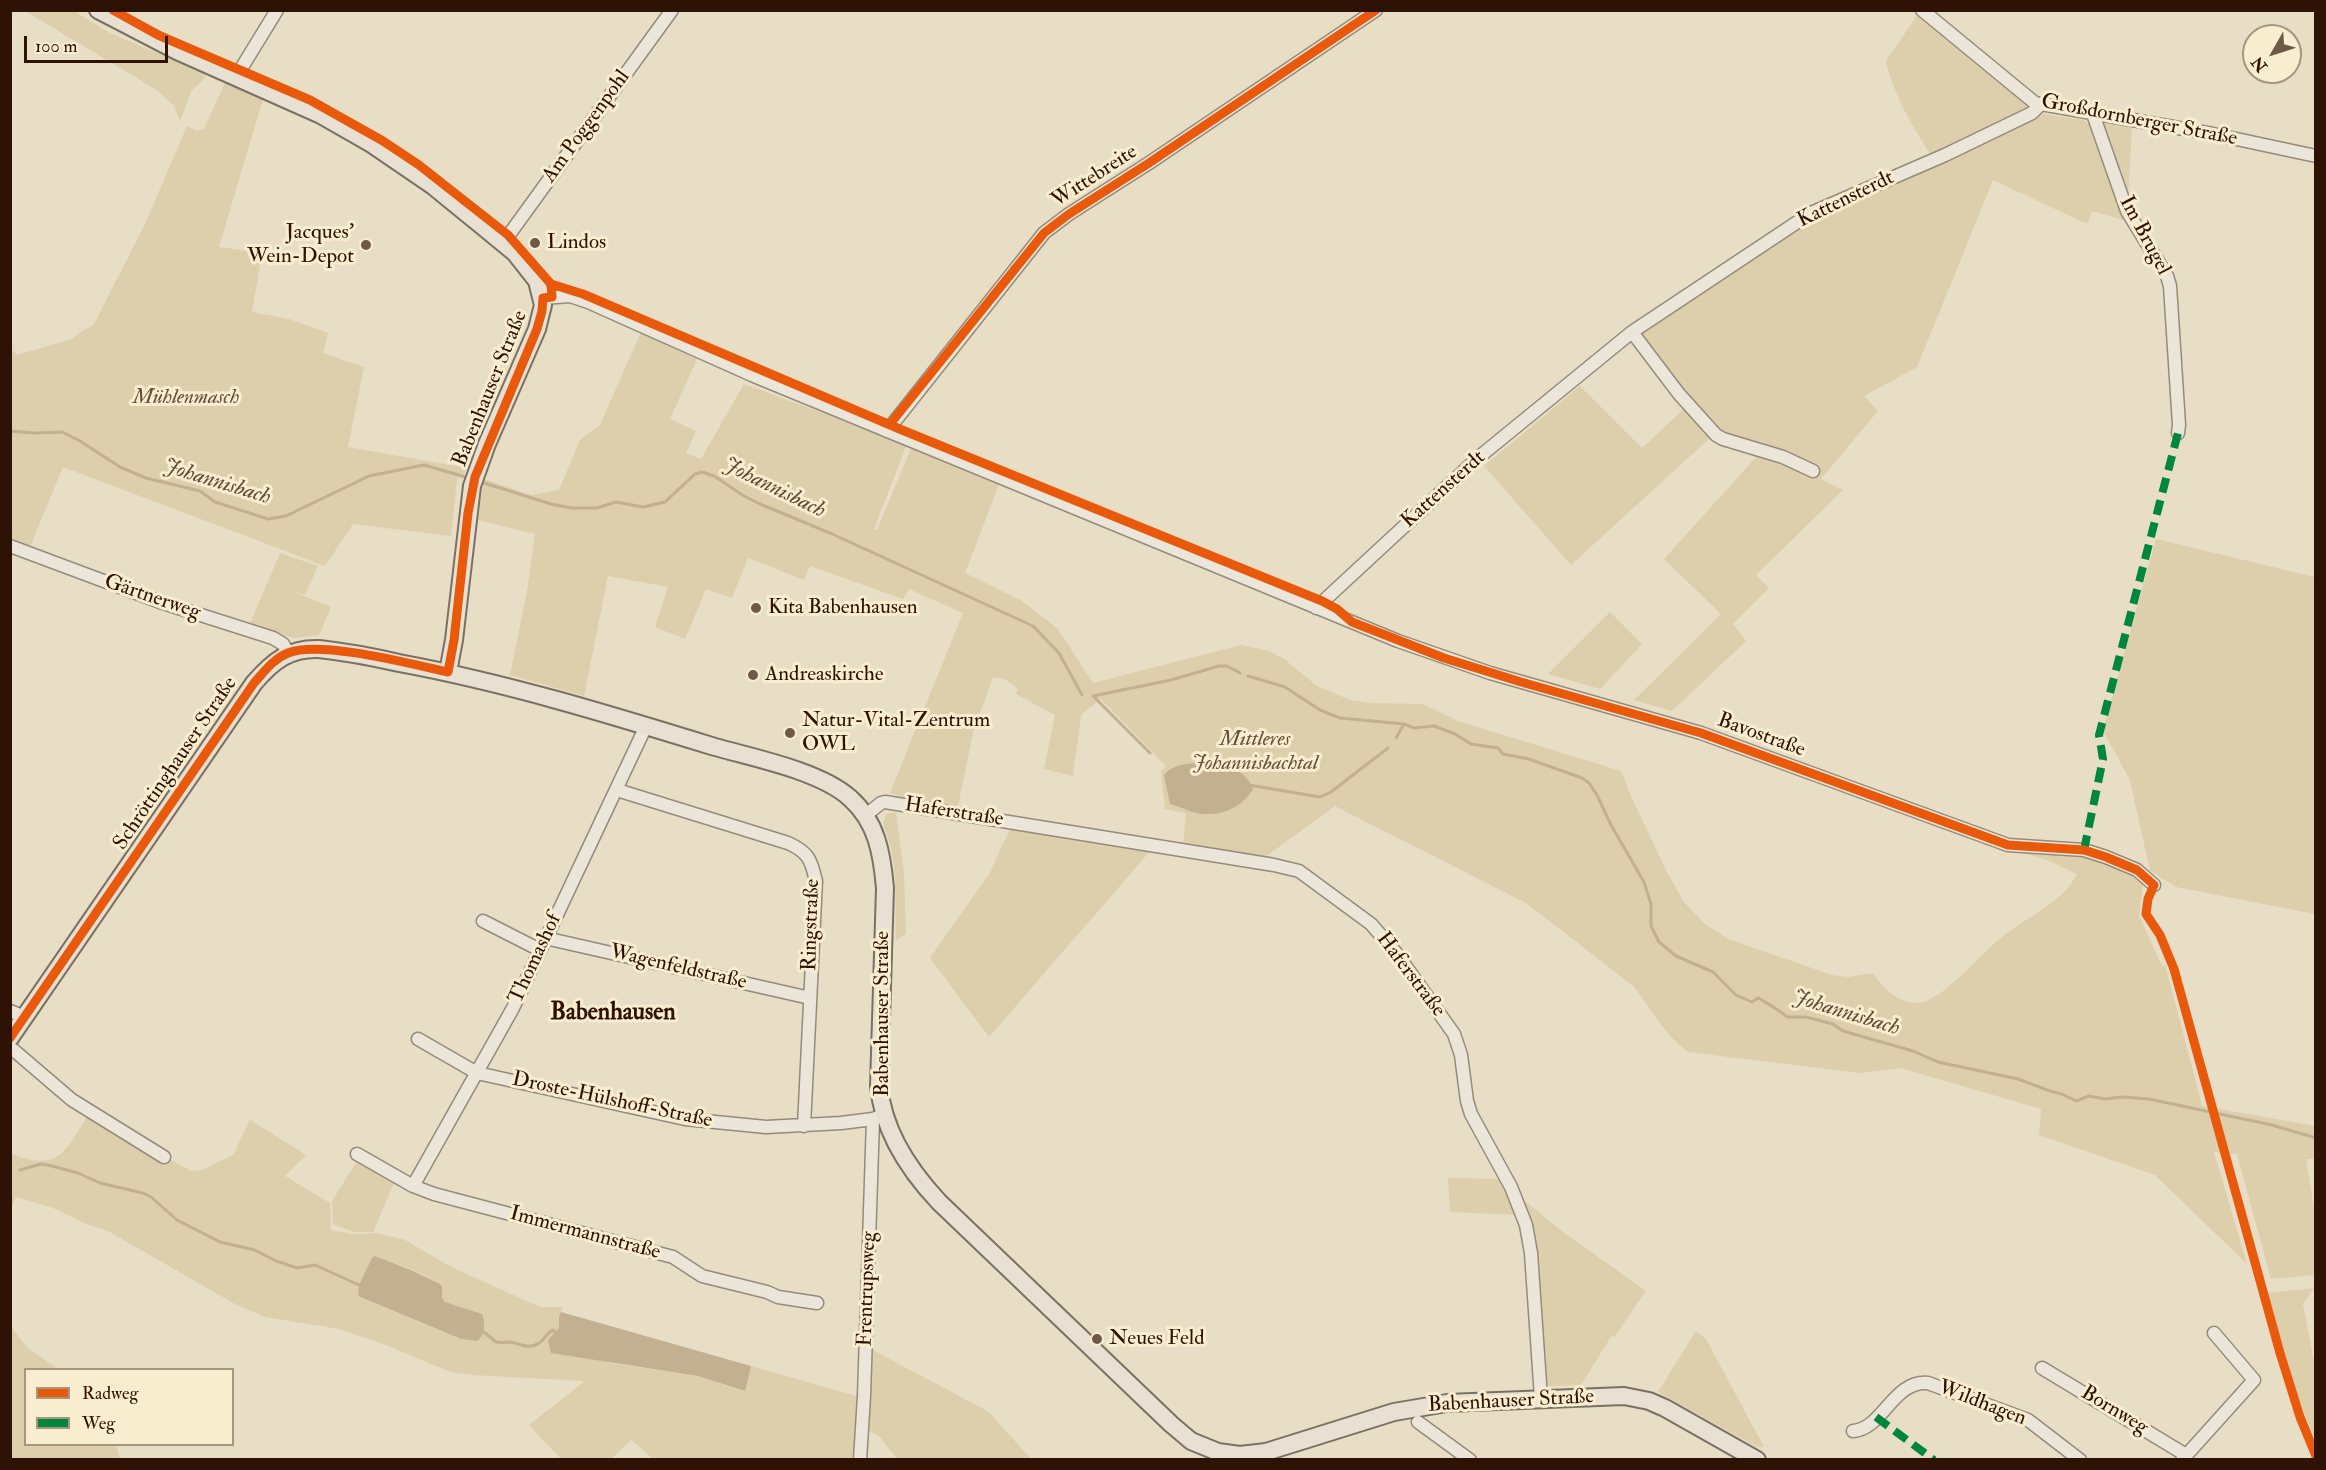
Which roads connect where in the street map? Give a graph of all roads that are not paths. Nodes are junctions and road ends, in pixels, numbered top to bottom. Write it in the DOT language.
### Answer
graph roads {
  1 [pos="98,10"];
  2 [pos="277,10"];
  3 [pos="672,10"];
  4 [pos="1376,10"];
  5 [pos="1922,10"];
  6 [pos="236,77"];
  7 [pos="2040,105"];
  8 [pos="2093,114"];
  9 [pos="2316,156"];
  10 [pos="503,243"];
  11 [pos="543,298"];
  12 [pos="1632,332"];
  13 [pos="887,431"];
  14 [pos="2178,433"];
  15 [pos="1813,471"];
  16 [pos="10,546"];
  17 [pos="1316,608"];
  18 [pos="288,653"];
  19 [pos="448,672"];
  20 [pos="646,726"];
  21 [pos="617,790"];
  22 [pos="866,815"];
  23 [pos="2154,885"];
  24 [pos="483,921"];
  25 [pos="543,944"];
  26 [pos="810,998"];
  27 [pos="18,1014"];
  28 [pos="10,1038"];
  29 [pos="418,1039"];
  30 [pos="10,1047"];
  31 [pos="477,1072"];
  32 [pos="879,1117"];
  33 [pos="804,1126"];
  34 [pos="357,1154"];
  35 [pos="164,1157"];
  36 [pos="414,1186"];
  37 [pos="817,1303"];
  38 [pos="2214,1333"];
  39 [pos="2042,1368"];
  40 [pos="1541,1398"];
  41 [pos="1418,1422"];
  42 [pos="1853,1431"];
  43 [pos="1227,1456"];
  44 [pos="2184,1457"];
  45 [pos="860,1460"];
  46 [pos="1470,1460"];
  47 [pos="1757,1460"];
  48 [pos="2080,1460"];
  1 -- 6 [label="main road, Babenhauser Straße"];
  2 -- 6 [label="street"];
  3 -- 10 [label="street, Am Poggenpohl"];
  4 -- 13 [label="street, Wittebreite"];
  5 -- 7 [label="street, Großdornberger Straße"];
  6 -- 10 [label="main road, Babenhauser Straße"];
  7 -- 8 [label="street, Großdornberger Straße"];
  7 -- 12 [label="street, Kattensterdt"];
  8 -- 9 [label="street, Großdornberger Straße"];
  8 -- 14 [label="street, Im Brugel"];
  10 -- 11 [label="main road, Babenhauser Straße"];
  11 -- 13 [label="street, Bavostraße"];
  11 -- 19 [label="main road, Babenhauser Straße"];
  12 -- 15 [label="street"];
  12 -- 17 [label="street, Kattensterdt"];
  13 -- 17 [label="street, Bavostraße"];
  16 -- 18 [label="street, Gärtnerweg"];
  17 -- 23 [label="street, Bavostraße"];
  18 -- 19 [label="main road"];
  18 -- 27 [label="main road, Schröttinghauser Straße"];
  19 -- 20 [label="main road, Babenhauser Straße"];
  20 -- 21 [label="street, Thomashof"];
  20 -- 22 [label="main road, Babenhauser Straße"];
  21 -- 25 [label="street, Thomashof"];
  21 -- 26 [label="street, Ringstraße"];
  22 -- 32 [label="main road, Babenhauser Straße"];
  22 -- 40 [label="street, Haferstraße"];
  24 -- 25 [label="street, Wagenfeldstraße"];
  25 -- 26 [label="street, Wagenfeldstraße"];
  25 -- 31 [label="street, Thomashof"];
  26 -- 33 [label="street, Ringstraße"];
  27 -- 28 [label="main road, Schröttinghauser Straße"];
  29 -- 31 [label="street, Droste-Hülshoff-Straße"];
  30 -- 35 [label="street"];
  31 -- 33 [label="street, Droste-Hülshoff-Straße"];
  31 -- 36 [label="street, Thomashof"];
  32 -- 33 [label="street, Droste-Hülshoff-Straße"];
  32 -- 43 [label="main road, Babenhauser Straße"];
  32 -- 45 [label="street, Frentrupsweg"];
  34 -- 36 [label="street, Immermannstraße"];
  36 -- 37 [label="street, Immermannstraße"];
  38 -- 44 [label="street, Bornweg"];
  39 -- 44 [label="street, Bornweg"];
  40 -- 43 [label="main road, Babenhauser Straße"];
  40 -- 47 [label="main road, Babenhauser Straße"];
  41 -- 46 [label="street"];
  42 -- 48 [label="street, Wildhagen"];
}
